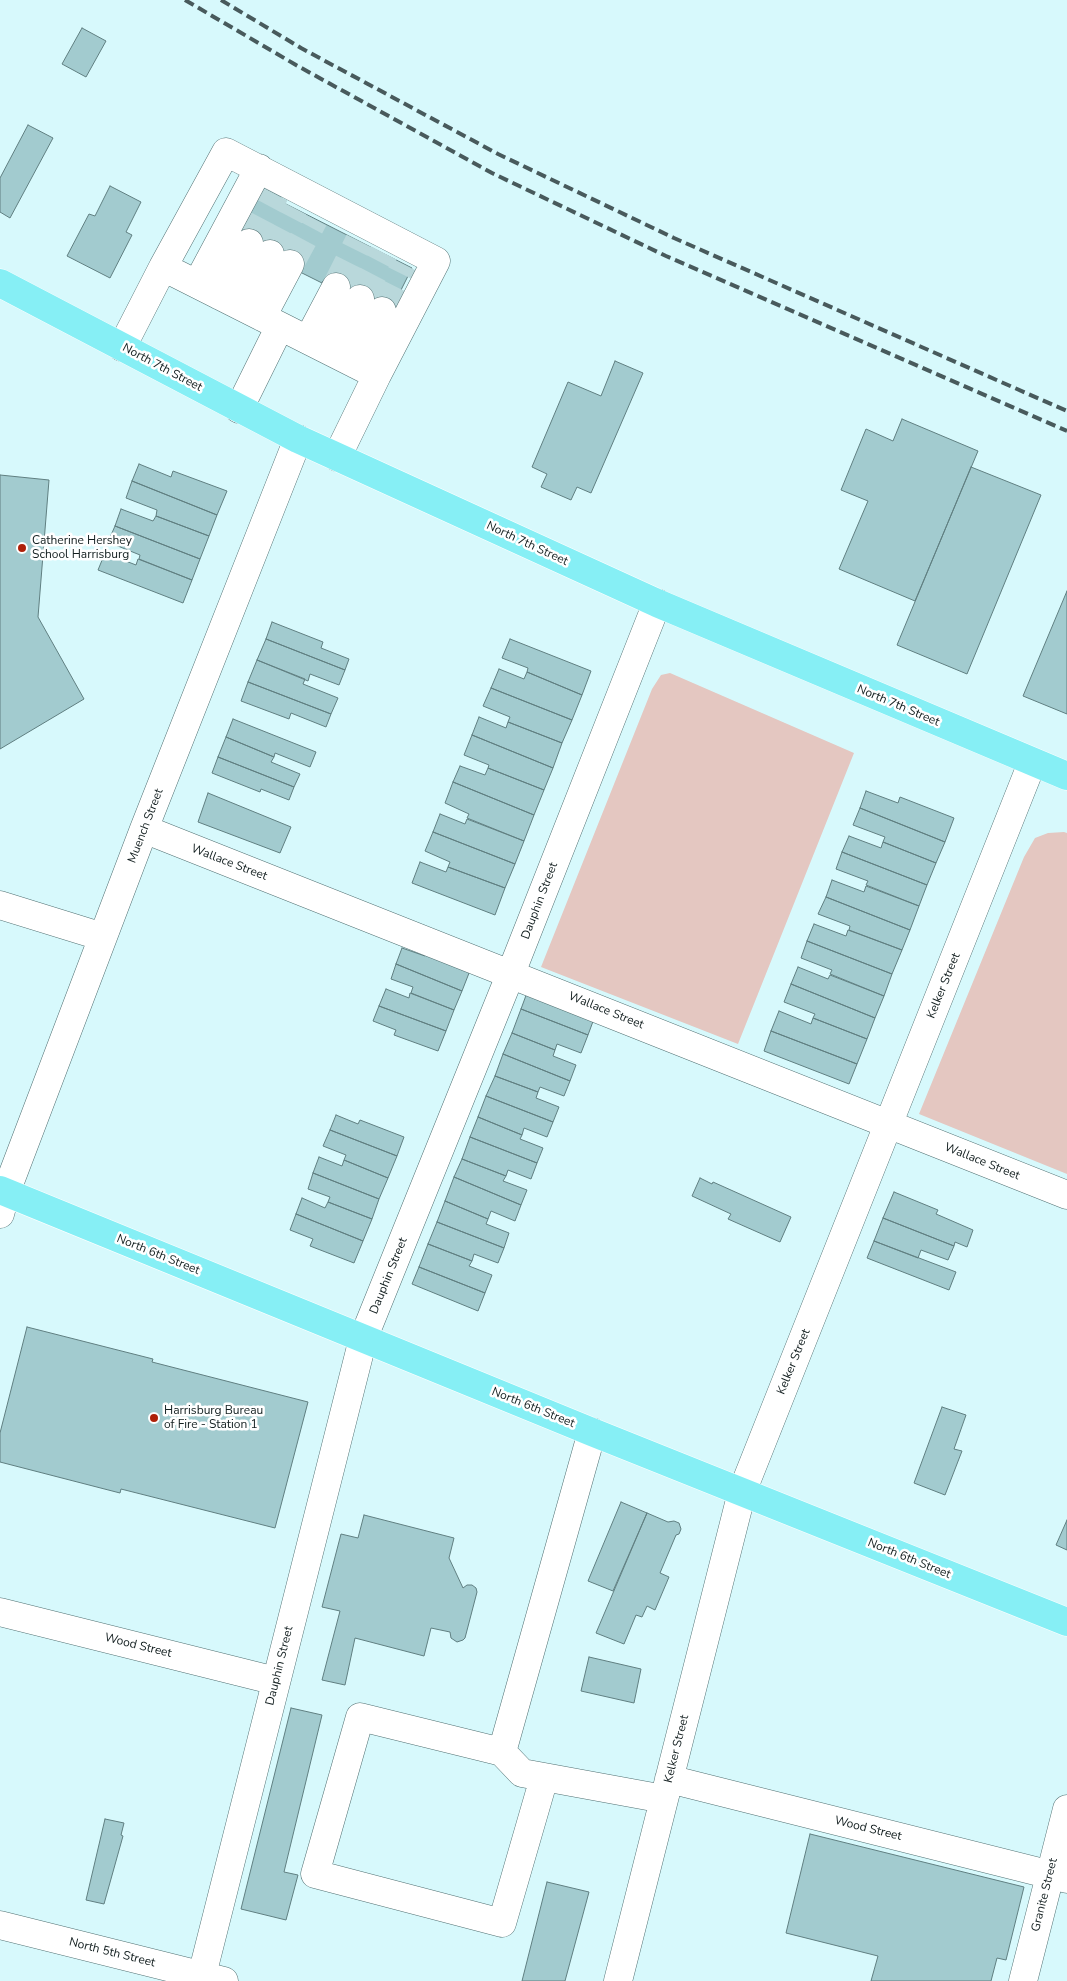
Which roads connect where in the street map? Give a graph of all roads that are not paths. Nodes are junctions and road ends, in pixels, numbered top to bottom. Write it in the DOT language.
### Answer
graph roads {
  1 [pos="293,195"];
  2 [pos="163,267"];
  3 [pos="0,283"];
  4 [pos="336,287"];
  5 [pos="371,305"];
  6 [pos="240,306"];
  7 [pos="122,347"];
  8 [pos="343,358"];
  9 [pos="239,409"];
  10 [pos="298,439"];
  11 [pos="337,457"];
  12 [pos="656,603"];
  13 [pos="1032,763"];
  14 [pos="1067,776"];
  15 [pos="144,829"];
  16 [pos="0,905"];
  17 [pos="103,937"];
  18 [pos="511,974"];
  19 [pos="889,1124"];
  20 [pos="1067,1195"];
  21 [pos="2,1199"];
  22 [pos="363,1339"];
  23 [pos="592,1432"];
  24 [pos="742,1492"];
  25 [pos="0,1612"];
  26 [pos="1067,1622"];
  27 [pos="276,1681"];
  28 [pos="502,1752"];
  29 [pos="544,1778"];
  30 [pos="666,1789"];
  31 [pos="1067,1809"];
  32 [pos="1059,1877"];
  33 [pos="0,1925"];
  34 [pos="213,1978"];
  35 [pos="618,1981"];
  36 [pos="1023,1981"];
  1 -- 2 [label="street"];
  1 -- 6 [label="street"];
  1 -- 8 [label="street"];
  2 -- 6 [label="street"];
  2 -- 7 [label="street"];
  3 -- 7 [label="main road, North 7th Street"];
  4 -- 8 [label="street"];
  5 -- 8 [label="street"];
  6 -- 6 [label="street"];
  6 -- 8 [label="street"];
  6 -- 9 [label="street"];
  7 -- 9 [label="main road, North 7th Street"];
  8 -- 11 [label="street"];
  9 -- 10 [label="main road, North 7th Street"];
  10 -- 11 [label="main road, North 7th Street"];
  10 -- 15 [label="street, Muench Street"];
  11 -- 12 [label="main road, North 7th Street"];
  12 -- 13 [label="main road, North 7th Street"];
  12 -- 18 [label="street, Dauphin Street"];
  13 -- 14 [label="main road, North 7th Street"];
  13 -- 19 [label="street, Kelker Street"];
  15 -- 17 [label="street, Muench Street"];
  15 -- 18 [label="street, Wallace Street"];
  16 -- 17 [label="street"];
  17 -- 21 [label="street, Muench Street"];
  18 -- 19 [label="street, Wallace Street"];
  18 -- 22 [label="street, Dauphin Street"];
  19 -- 20 [label="street, Wallace Street"];
  19 -- 24 [label="street, Kelker Street"];
  21 -- 22 [label="main road, North 6th Street"];
  22 -- 23 [label="main road, North 6th Street"];
  22 -- 27 [label="street, Dauphin Street"];
  23 -- 24 [label="main road, North 6th Street"];
  23 -- 28 [label="street"];
  24 -- 26 [label="main road, North 6th Street"];
  24 -- 30 [label="street, Kelker Street"];
  25 -- 27 [label="street, Wood Street"];
  27 -- 34 [label="street, Dauphin Street"];
  28 -- 29 [label="street, Wood Street"];
  28 -- 29 [label="street"];
  29 -- 30 [label="street, Wood Street"];
  30 -- 32 [label="street, Wood Street"];
  30 -- 35 [label="street, Kelker Street"];
  31 -- 32 [label="street, Granite Street"];
  32 -- 36 [label="street, Granite Street"];
  33 -- 34 [label="street, North 5th Street"];
}
